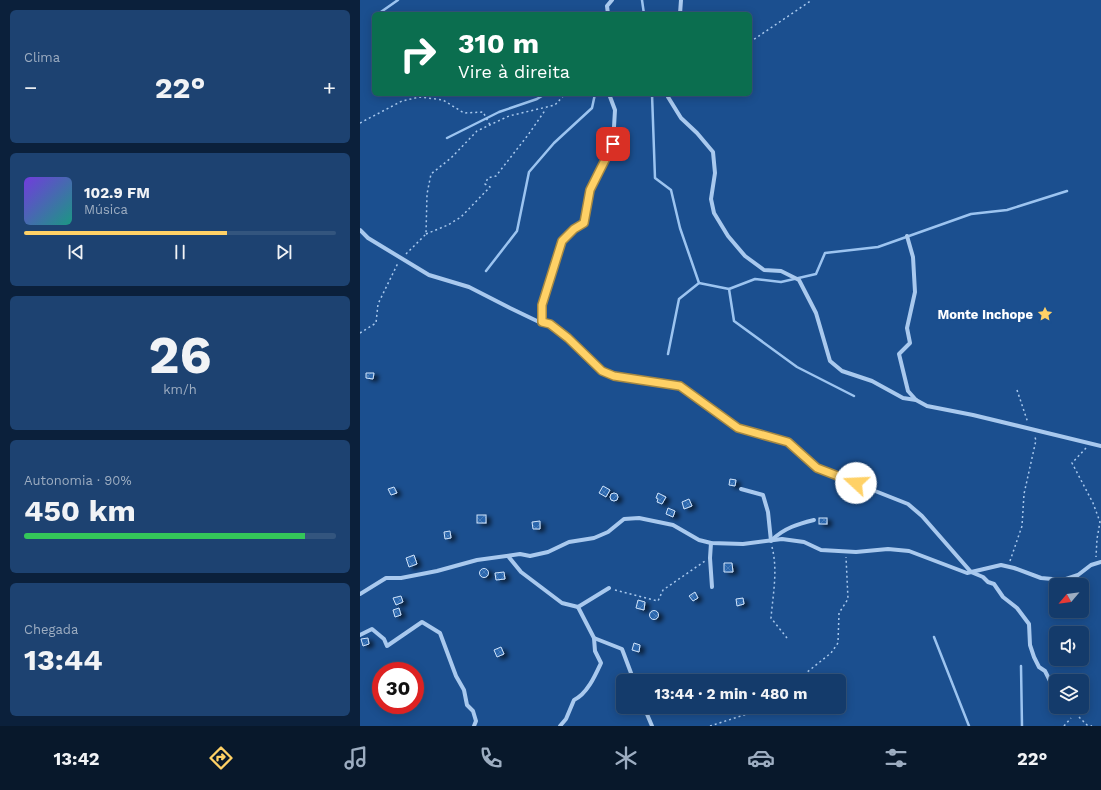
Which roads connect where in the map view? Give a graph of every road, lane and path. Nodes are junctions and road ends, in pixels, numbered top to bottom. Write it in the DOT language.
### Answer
graph roads {
  1 [pos="612,0"];
  2 [pos="680,0"];
  3 [pos="812,0"];
  4 [pos="608,12"];
  5 [pos="680,12"];
  6 [pos="752,41"];
  7 [pos="563,96"];
  8 [pos="610,96"];
  9 [pos="668,96"];
  10 [pos="546,108"];
  11 [pos="360,123"];
  12 [pos="490,125"];
  13 [pos="360,230"];
  14 [pos="426,234"];
  15 [pos="907,236"];
  16 [pos="401,259"];
  17 [pos="542,322"];
  18 [pos="360,333"];
  19 [pos="1017,390"];
  20 [pos="916,400"];
  21 [pos="1030,428"];
  22 [pos="1091,443"];
  23 [pos="1101,446"];
  24 [pos="741,489"];
  25 [pos="814,520"];
  26 [pos="771,541"];
  27 [pos="711,543"];
  28 [pos="846,551"];
  29 [pos="508,556"];
  30 [pos="710,558"];
  31 [pos="1101,562"];
  32 [pos="1095,563"];
  33 [pos="1008,566"];
  34 [pos="971,572"];
  35 [pos="712,587"];
  36 [pos="609,588"];
  37 [pos="360,594"];
  38 [pos="578,606"];
  39 [pos="360,635"];
  40 [pos="594,638"];
  41 [pos="787,638"];
  42 [pos="631,674"];
  43 [pos="805,674"];
  44 [pos="1049,680"];
  45 [pos="647,714"];
  46 [pos="746,714"];
  47 [pos="1074,714"];
  48 [pos="1076,714"];
  49 [pos="474,726"];
  50 [pos="560,726"];
  51 [pos="652,726"];
  52 [pos="710,726"];
  53 [pos="1064,726"];
  54 [pos="1092,726"];
  1 -- 4 [label="street"];
  2 -- 5 [label="street"];
  3 -- 6 [label="path"];
  7 -- 10 [label="path"];
  8 -- 17 [label="street"];
  9 -- 20 [label="street"];
  10 -- 12 [label="path"];
  10 -- 14 [label="path"];
  11 -- 12 [label="path"];
  12 -- 14 [label="path"];
  13 -- 16 [label="street"];
  14 -- 16 [label="path"];
  15 -- 20 [label="street"];
  16 -- 17 [label="street"];
  16 -- 18 [label="path"];
  17 -- 34 [label="street"];
  19 -- 21 [label="path"];
  20 -- 21 [label="street"];
  21 -- 22 [label="street"];
  21 -- 33 [label="path"];
  22 -- 23 [label="street"];
  22 -- 32 [label="path"];
  24 -- 26 [label="street"];
  25 -- 26 [label="street"];
  26 -- 27 [label="street"];
  26 -- 28 [label="street"];
  26 -- 41 [label="path"];
  27 -- 29 [label="street"];
  27 -- 30 [label="street"];
  28 -- 34 [label="street"];
  28 -- 43 [label="path"];
  29 -- 37 [label="street"];
  29 -- 38 [label="street"];
  30 -- 35 [label="street"];
  30 -- 36 [label="path"];
  31 -- 32 [label="street"];
  32 -- 33 [label="street"];
  33 -- 34 [label="street"];
  34 -- 44 [label="street"];
  36 -- 38 [label="street"];
  38 -- 40 [label="street"];
  39 -- 49 [label="street"];
  40 -- 42 [label="street"];
  40 -- 50 [label="street"];
  45 -- 51 [label="street"];
  46 -- 52 [label="path"];
  47 -- 53 [label="path"];
  48 -- 54 [label="path"];
}
